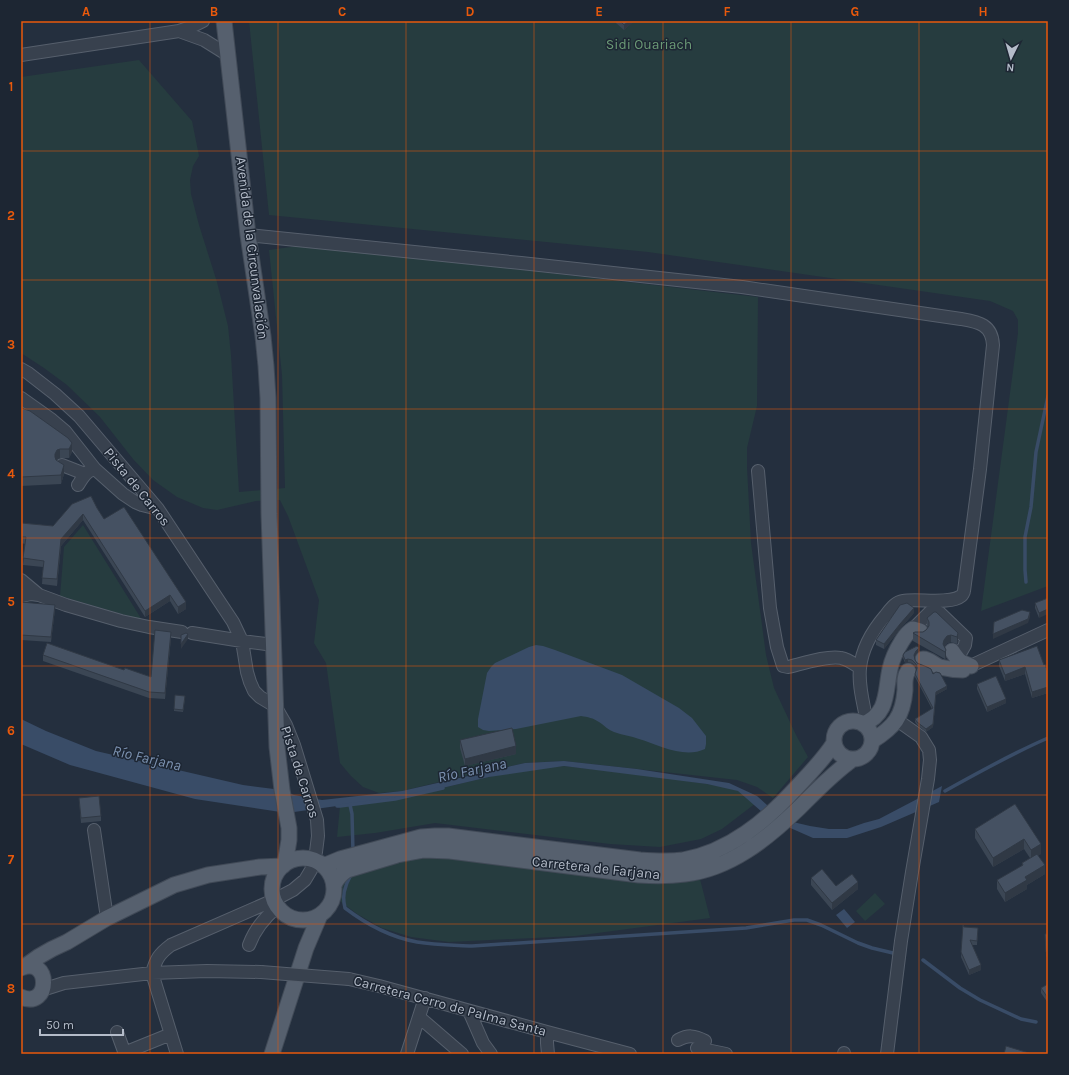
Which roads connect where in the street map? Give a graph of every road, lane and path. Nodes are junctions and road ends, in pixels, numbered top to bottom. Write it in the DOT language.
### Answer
graph roads {
  1 [pos="203,21"];
  2 [pos="224,21"];
  3 [pos="179,31"];
  4 [pos="21,55"];
  5 [pos="228,55"];
  6 [pos="248,235"];
  7 [pos="21,369"];
  8 [pos="21,398"];
  9 [pos="62,465"];
  10 [pos="758,471"];
  11 [pos="90,472"];
  12 [pos="78,485"];
  13 [pos="158,509"];
  14 [pos="21,580"];
  15 [pos="21,592"];
  16 [pos="39,595"];
  17 [pos="21,596"];
  18 [pos="916,630"];
  19 [pos="1048,630"];
  20 [pos="242,642"];
  21 [pos="274,645"];
  22 [pos="923,659"];
  23 [pos="961,661"];
  24 [pos="860,668"];
  25 [pos="890,668"];
  26 [pos="275,706"];
  27 [pos="897,720"];
  28 [pos="865,723"];
  29 [pos="872,741"];
  30 [pos="834,743"];
  31 [pos="853,759"];
  32 [pos="290,828"];
  33 [pos="94,830"];
  34 [pos="397,849"];
  35 [pos="315,862"];
  36 [pos="351,863"];
  37 [pos="284,865"];
  38 [pos="248,868"];
  39 [pos="334,885"];
  40 [pos="274,898"];
  41 [pos="320,915"];
  42 [pos="108,918"];
  43 [pos="294,919"];
  44 [pos="67,942"];
  45 [pos="249,945"];
  46 [pos="306,948"];
  47 [pos="23,968"];
  48 [pos="152,974"];
  49 [pos="43,982"];
  50 [pos="22,998"];
  51 [pos="425,998"];
  52 [pos="469,1011"];
  53 [pos="419,1017"];
  54 [pos="117,1032"];
  55 [pos="547,1032"];
  56 [pos="171,1034"];
  57 [pos="678,1040"];
  58 [pos="618,1052"];
  59 [pos="124,1053"];
  60 [pos="177,1054"];
  61 [pos="272,1054"];
  62 [pos="407,1054"];
  63 [pos="462,1054"];
  64 [pos="491,1054"];
  65 [pos="548,1054"];
  66 [pos="630,1054"];
  67 [pos="726,1054"];
  68 [pos="887,1054"];
  1 -- 3 [label="street"];
  2 -- 5 [label="main road, Avenida de la Circunvalación"];
  3 -- 4 [label="street"];
  3 -- 5 [label="street"];
  5 -- 6 [label="main road, Avenida de la Circunvalación"];
  6 -- 21 [label="main road, Avenida de la Circunvalación"];
  6 -- 24 [label="street"];
  7 -- 13 [label="street, Pista de Carros"];
  8 -- 11 [label="street"];
  9 -- 11 [label="street"];
  10 -- 24 [label="street"];
  11 -- 12 [label="street"];
  11 -- 13 [label="street"];
  13 -- 20 [label="street, Pista de Carros"];
  14 -- 15 [label="street"];
  14 -- 16 [label="street"];
  16 -- 17 [label="street"];
  16 -- 20 [label="street"];
  18 -- 23 [label="street"];
  18 -- 25 [label="main road"];
  19 -- 23 [label="street"];
  20 -- 21 [label="street"];
  20 -- 26 [label="street, Pista de Carros"];
  21 -- 26 [label="main road, Avenida de la Circunvalación"];
  22 -- 23 [label="main road"];
  24 -- 28 [label="street"];
  25 -- 27 [label="main road, Carretera de Farjana"];
  25 -- 28 [label="main road"];
  26 -- 32 [label="main road, Avenida de la Circunvalación"];
  26 -- 35 [label="street, Pista de Carros"];
  27 -- 29 [label="main road, Carretera de Farjana"];
  27 -- 68 [label="street"];
  28 -- 29 [label="main road"];
  28 -- 30 [label="main road, Carretera de Farjana"];
  29 -- 31 [label="main road, Carretera de Farjana"];
  30 -- 31 [label="main road"];
  30 -- 34 [label="main road, Carretera de Farjana"];
  31 -- 34 [label="main road, Carretera de Farjana"];
  32 -- 35 [label="main road"];
  32 -- 37 [label="main road"];
  33 -- 42 [label="street"];
  34 -- 36 [label="main road, Carretera de Farjana"];
  35 -- 36 [label="main road, Carretera de Farjana"];
  35 -- 37 [label="main road, Carretera de Farjana"];
  35 -- 39 [label="main road"];
  35 -- 40 [label="street, Pista de Carros"];
  36 -- 39 [label="main road, Carretera de Farjana"];
  37 -- 38 [label="main road"];
  37 -- 40 [label="main road"];
  38 -- 40 [label="main road"];
  38 -- 42 [label="main road"];
  39 -- 41 [label="main road"];
  40 -- 43 [label="main road"];
  40 -- 45 [label="street"];
  40 -- 48 [label="street, Pista de Carros"];
  41 -- 43 [label="main road"];
  41 -- 46 [label="main road"];
  42 -- 44 [label="main road"];
  43 -- 46 [label="main road"];
  44 -- 47 [label="main road"];
  44 -- 49 [label="main road"];
  46 -- 61 [label="main road"];
  47 -- 49 [label="main road"];
  48 -- 49 [label="street, Carretera Cerro de Palma Santa"];
  48 -- 51 [label="street, Carretera Cerro de Palma Santa, bridge"];
  48 -- 56 [label="street"];
  49 -- 50 [label="main road"];
  51 -- 52 [label="street, Carretera Cerro de Palma Santa"];
  51 -- 53 [label="street"];
  52 -- 55 [label="street, Carretera Cerro de Palma Santa"];
  52 -- 64 [label="street"];
  53 -- 62 [label="street"];
  53 -- 63 [label="street"];
  54 -- 59 [label="street"];
  55 -- 58 [label="street, Carretera Cerro de Palma Santa"];
  55 -- 65 [label="street"];
  56 -- 59 [label="street"];
  56 -- 60 [label="street"];
  57 -- 67 [label="street"];
  58 -- 66 [label="street, Carretera Cerro de Palma Santa"];
}
